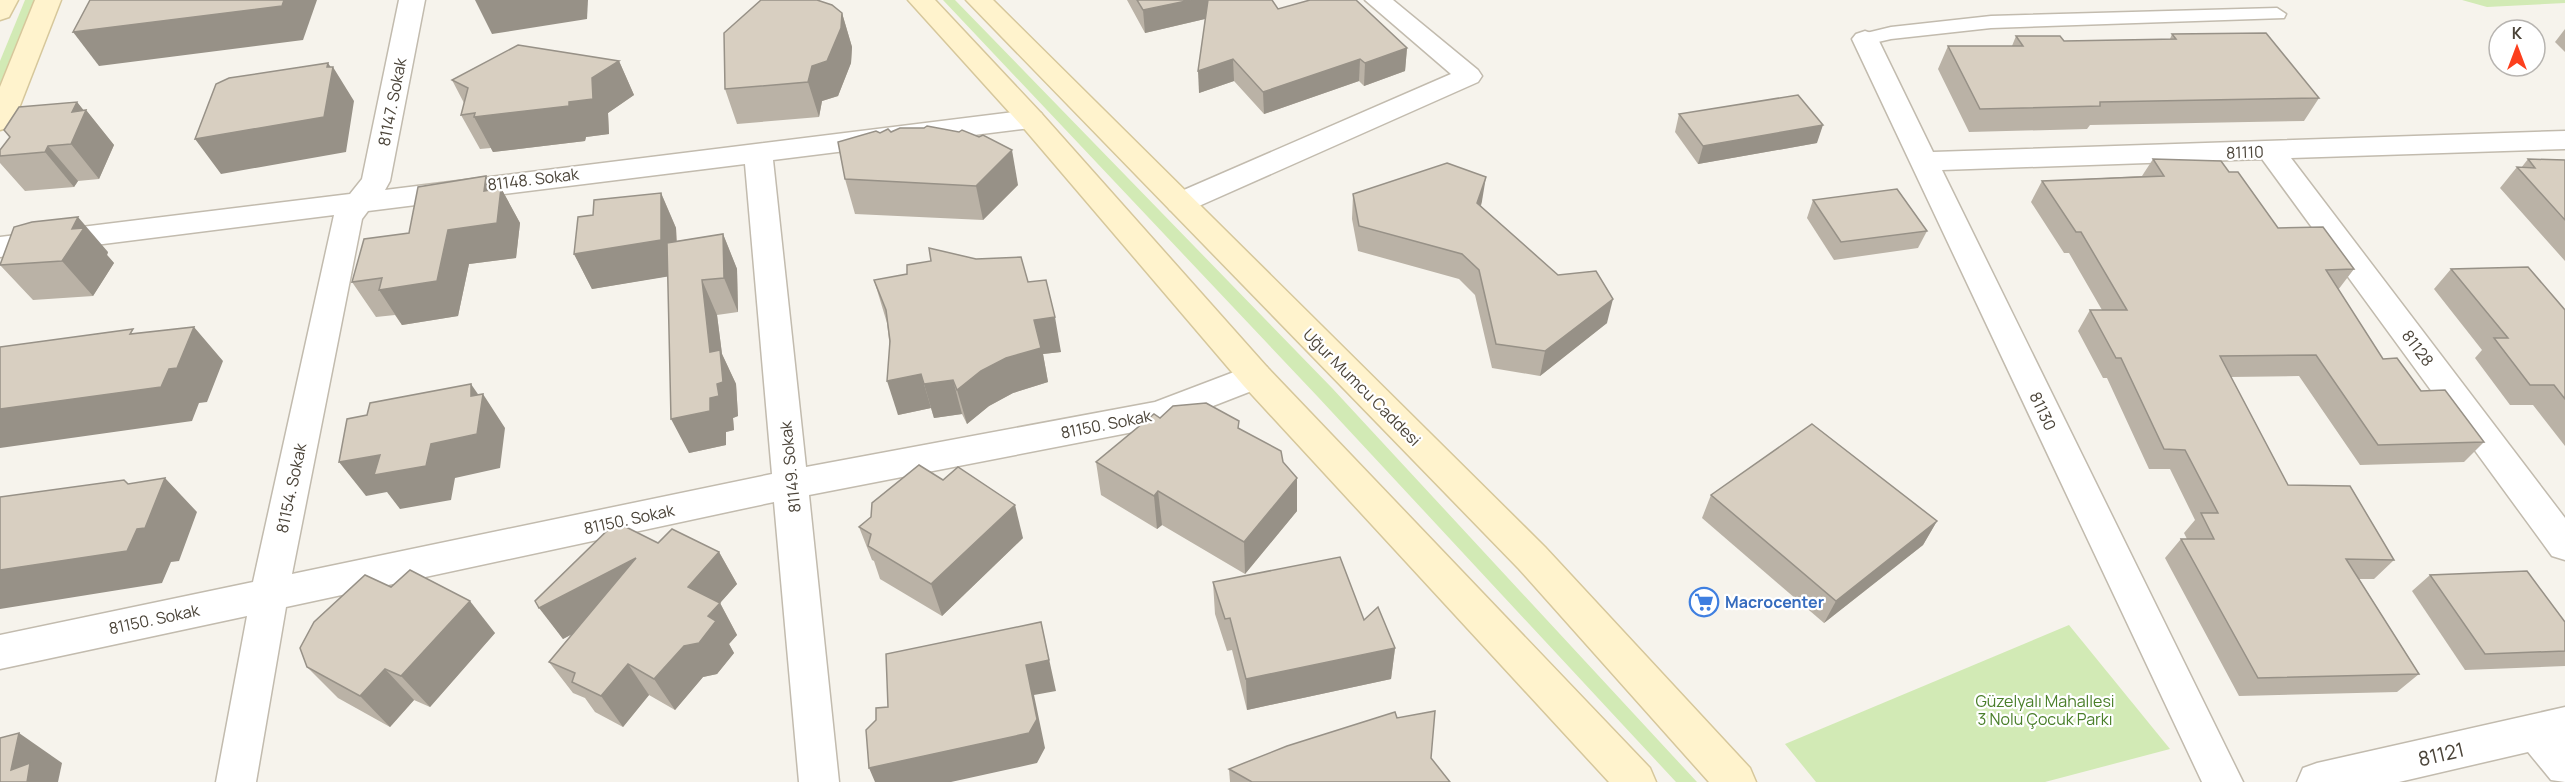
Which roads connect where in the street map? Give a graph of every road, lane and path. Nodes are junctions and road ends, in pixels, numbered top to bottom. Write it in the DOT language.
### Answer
graph roads {
  1 [pos="5,0"];
  2 [pos="48,0"];
  3 [pos="412,0"];
  4 [pos="921,0"];
  5 [pos="979,0"];
  6 [pos="1378,0"];
  7 [pos="0,12"];
  8 [pos="2277,14"];
  9 [pos="1865,39"];
  10 [pos="1031,119"];
  11 [pos="0,121"];
  12 [pos="2565,140"];
  13 [pos="758,151"];
  14 [pos="2271,151"];
  15 [pos="1925,161"];
  16 [pos="362,201"];
  17 [pos="1180,203"];
  18 [pos="0,246"];
  19 [pos="1255,375"];
  20 [pos="792,484"];
  21 [pos="2565,545"];
  22 [pos="269,595"];
  23 [pos="0,652"];
  24 [pos="2552,729"];
  25 [pos="2565,767"];
  26 [pos="236,782"];
  27 [pos="819,782"];
  28 [pos="1635,782"];
  29 [pos="1736,782"];
  30 [pos="2223,782"];
  31 [pos="2317,782"];
  1 -- 7 [label="street"];
  2 -- 11 [label="street"];
  3 -- 16 [label="street, 81147. Sokak"];
  4 -- 10 [label="street"];
  5 -- 17 [label="street, Uğur Mumcu Caddesi"];
  6 -- 17 [label="street"];
  8 -- 9 [label="lane"];
  9 -- 15 [label="street, 81130"];
  10 -- 13 [label="street, 81148. Sokak"];
  10 -- 19 [label="street"];
  12 -- 14 [label="street, 81110"];
  13 -- 16 [label="street, 81148. Sokak"];
  13 -- 20 [label="street, 81149. Sokak"];
  14 -- 15 [label="street, 81110"];
  14 -- 21 [label="street, 81128"];
  15 -- 30 [label="street, 81130"];
  16 -- 18 [label="street, 81148. Sokak"];
  16 -- 22 [label="street, 81154. Sokak"];
  17 -- 29 [label="street, Uğur Mumcu Caddesi"];
  19 -- 20 [label="street, 81150. Sokak"];
  19 -- 28 [label="street"];
  20 -- 22 [label="street, 81150. Sokak"];
  20 -- 27 [label="street, 81149. Sokak"];
  22 -- 23 [label="street, 81150. Sokak"];
  22 -- 26 [label="street, 81154. Sokak"];
  24 -- 25 [label="street"];
  24 -- 31 [label="street, 81121"];
}
